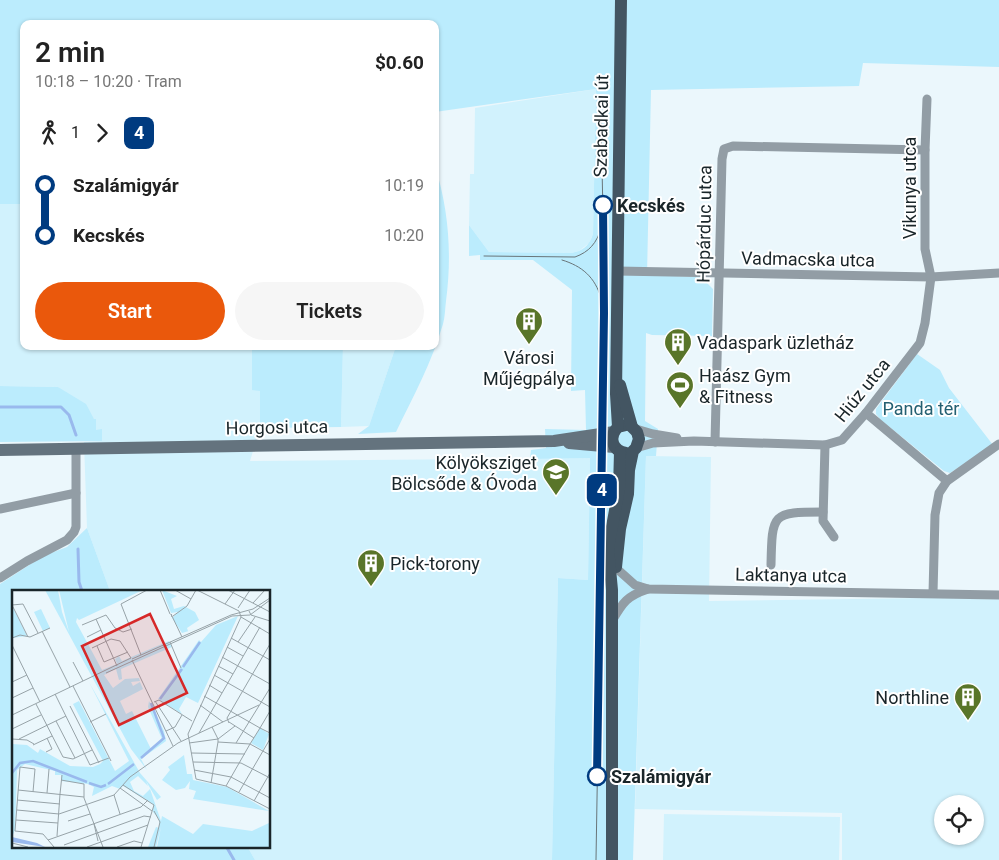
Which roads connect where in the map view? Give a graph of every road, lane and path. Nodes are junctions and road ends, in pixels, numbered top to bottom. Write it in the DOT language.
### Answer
graph roads {
  1 [pos="621,0"];
  2 [pos="927,99"];
  3 [pos="925,150"];
  4 [pos="617,271"];
  5 [pos="999,273"];
  6 [pos="720,274"];
  7 [pos="930,277"];
  8 [pos="617,373"];
  9 [pos="866,412"];
  10 [pos="634,428"];
  11 [pos="616,429"];
  12 [pos="554,441"];
  13 [pos="694,442"];
  14 [pos="715,442"];
  15 [pos="999,444"];
  16 [pos="825,445"];
  17 [pos="76,449"];
  18 [pos="0,450"];
  19 [pos="626,450"];
  20 [pos="947,481"];
  21 [pos="76,493"];
  22 [pos="0,509"];
  23 [pos="823,512"];
  24 [pos="834,537"];
  25 [pos="771,565"];
  26 [pos="616,568"];
  27 [pos="0,578"];
  28 [pos="648,589"];
  29 [pos="612,590"];
  30 [pos="933,593"];
  31 [pos="999,595"];
  32 [pos="612,621"];
  33 [pos="612,860"];
  1 -- 4 [label="main road, Szabadkai út"];
  2 -- 3 [label="street, Vikunya utca"];
  3 -- 6 [label="street, Hópárduc utca"];
  3 -- 7 [label="street, Vikunya utca"];
  4 -- 6 [label="street, Vadmacska utca"];
  4 -- 8 [label="main road, Szabadkai út"];
  5 -- 7 [label="street, Vadmacska utca"];
  6 -- 7 [label="street, Vadmacska utca"];
  6 -- 14 [label="street, Hópárduc utca"];
  7 -- 9 [label="street, Hiúz utca"];
  8 -- 10 [label="main road, Szabadkai út"];
  8 -- 11 [label="main road, Szabadkai út"];
  9 -- 16 [label="street, Hiúz utca"];
  9 -- 20 [label="street"];
  10 -- 11 [label="main road"];
  10 -- 13 [label="street, Hiúz utca"];
  10 -- 19 [label="main road, Szabadkai út"];
  11 -- 12 [label="street, Horgosi utca"];
  11 -- 19 [label="main road, Szabadkai út"];
  12 -- 17 [label="street, Horgosi utca"];
  12 -- 19 [label="street, Horgosi utca"];
  13 -- 14 [label="street, Hiúz utca"];
  13 -- 19 [label="street, Hiúz utca"];
  14 -- 16 [label="street, Hiúz utca"];
  15 -- 20 [label="street"];
  16 -- 23 [label="street"];
  17 -- 18 [label="street, Horgosi utca"];
  17 -- 21 [label="street"];
  19 -- 26 [label="main road, Szabadkai út"];
  19 -- 29 [label="main road, Szabadkai út"];
  20 -- 30 [label="street"];
  21 -- 22 [label="street"];
  21 -- 27 [label="street"];
  23 -- 24 [label="street"];
  23 -- 25 [label="street"];
  26 -- 28 [label="street, Laktanya utca"];
  26 -- 29 [label="main road, Szabadkai út"];
  28 -- 30 [label="street, Laktanya utca"];
  28 -- 32 [label="street, Laktanya utca"];
  29 -- 32 [label="main road, Szabadkai út"];
  30 -- 31 [label="street, Laktanya utca"];
  32 -- 33 [label="main road, Szabadkai út"];
}
